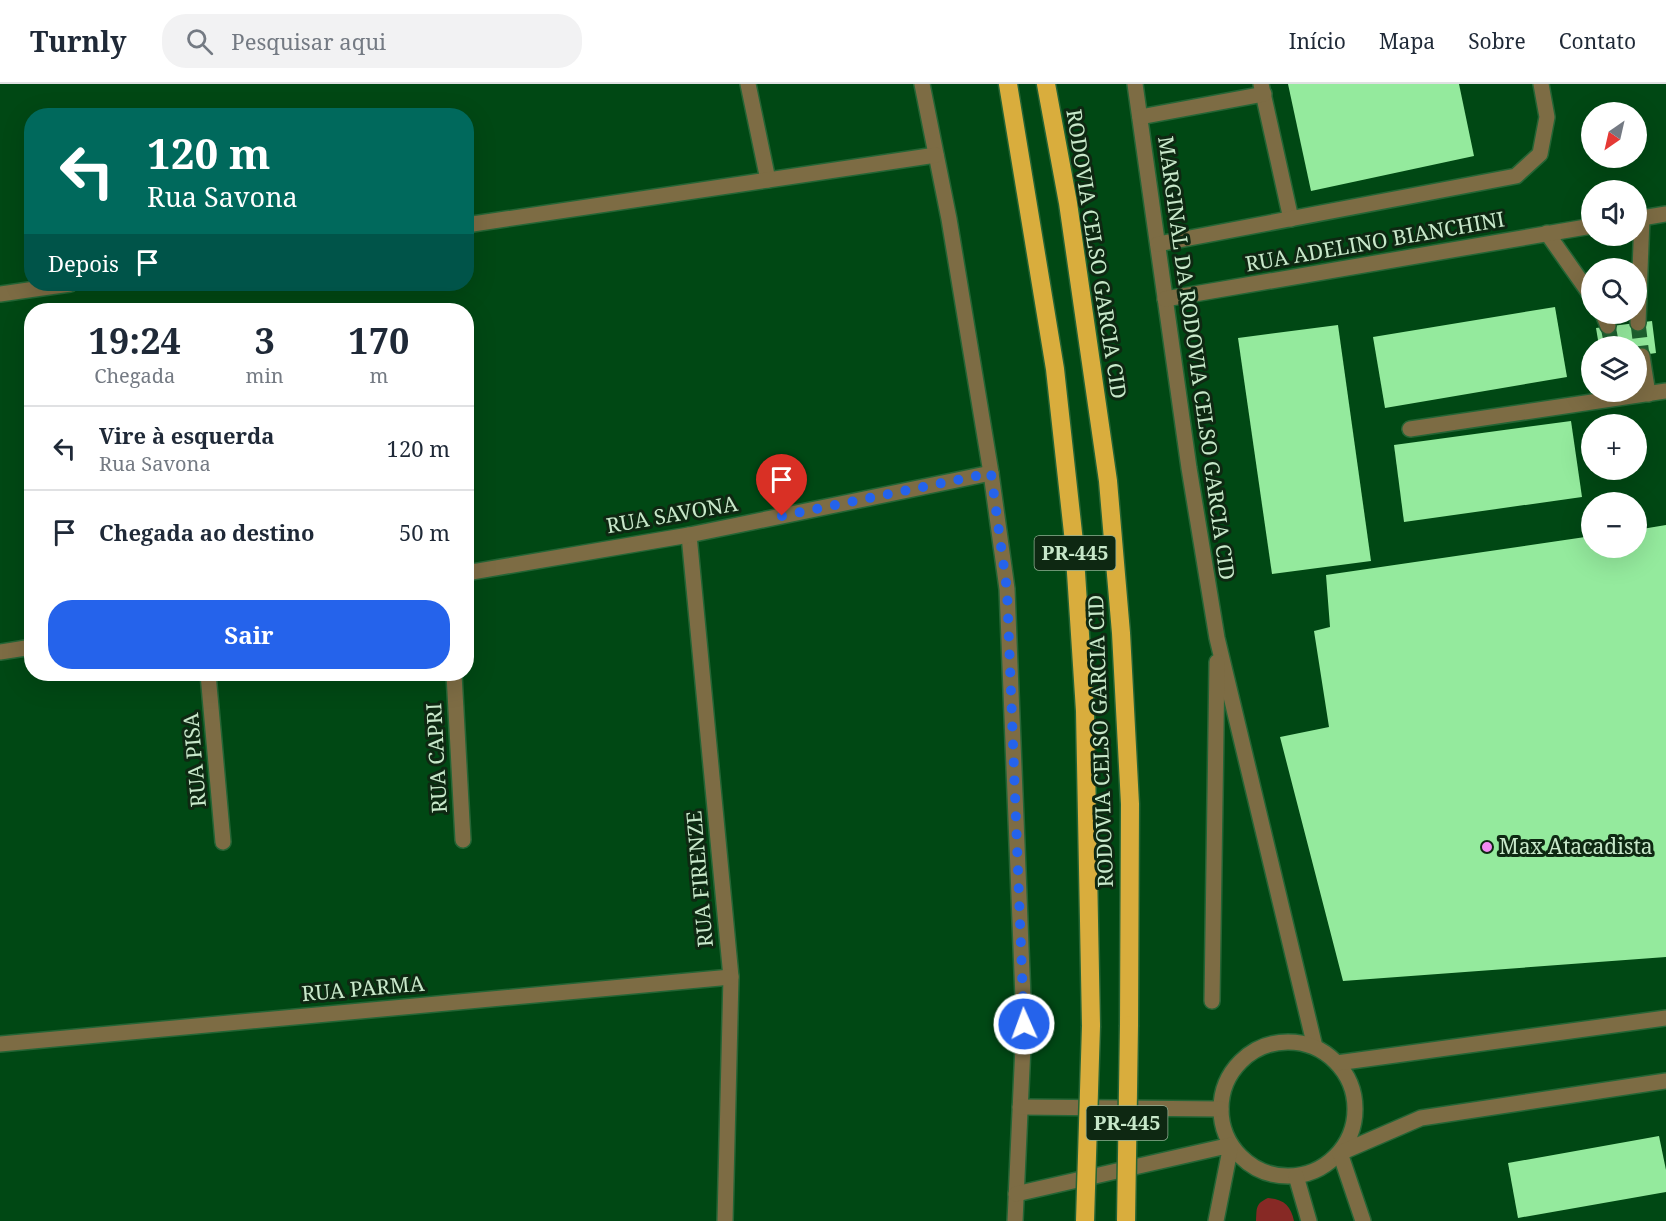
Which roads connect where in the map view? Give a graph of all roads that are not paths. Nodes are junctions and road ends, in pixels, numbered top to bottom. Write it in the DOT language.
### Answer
graph roads {
  1 [pos="748,84"];
  2 [pos="922,84"];
  3 [pos="1008,84"];
  4 [pos="1046,84"];
  5 [pos="1135,84"];
  6 [pos="1541,84"];
  7 [pos="1263,89"];
  8 [pos="1140,117"];
  9 [pos="936,155"];
  10 [pos="768,180"];
  11 [pos="1666,213"];
  12 [pos="1647,217"];
  13 [pos="1291,219"];
  14 [pos="474,224"];
  15 [pos="1581,228"];
  16 [pos="1547,234"];
  17 [pos="1158,244"];
  18 [pos="1581,282"];
  19 [pos="24,291"];
  20 [pos="0,294"];
  21 [pos="1166,299"];
  22 [pos="1647,389"];
  23 [pos="1666,391"];
  24 [pos="1648,394"];
  25 [pos="1581,401"];
  26 [pos="1410,429"];
  27 [pos="991,473"];
  28 [pos="689,535"];
  29 [pos="474,572"];
  30 [pos="1217,638"];
  31 [pos="24,648"];
  32 [pos="0,652"];
  33 [pos="209,681"];
  34 [pos="454,681"];
  35 [pos="463,840"];
  36 [pos="223,842"];
  37 [pos="731,977"];
  38 [pos="1212,1001"];
  39 [pos="1666,1018"];
  40 [pos="0,1044"];
  41 [pos="1315,1047"];
  42 [pos="1337,1063"];
  43 [pos="1666,1081"];
  44 [pos="1020,1107"];
  45 [pos="1221,1109"];
  46 [pos="1231,1144"];
  47 [pos="1340,1153"];
  48 [pos="1296,1176"];
  49 [pos="1016,1194"];
  50 [pos="725,1221"];
  51 [pos="1015,1221"];
  52 [pos="1085,1221"];
  53 [pos="1126,1221"];
  54 [pos="1216,1221"];
  55 [pos="1309,1221"];
  56 [pos="1363,1221"];
  1 -- 10 [label="street"];
  2 -- 9 [label="street"];
  3 -- 52 [label="highway, RODOVIA CELSO GARCIA CID / PR-445, bridge"];
  4 -- 53 [label="highway, RODOVIA CELSO GARCIA CID / PR-445, bridge"];
  5 -- 8 [label="street, MARGINAL DA RODOVIA CELSO GARCIA CID"];
  6 -- 13 [label="street"];
  7 -- 8 [label="street"];
  7 -- 13 [label="street"];
  8 -- 17 [label="street, MARGINAL DA RODOVIA CELSO GARCIA CID"];
  9 -- 10 [label="street"];
  9 -- 27 [label="street"];
  10 -- 14 [label="street"];
  11 -- 12 [label="street"];
  13 -- 17 [label="street"];
  15 -- 16 [label="street, RUA ADELINO BIANCHINI"];
  16 -- 18 [label="street"];
  16 -- 21 [label="street, RUA ADELINO BIANCHINI"];
  17 -- 21 [label="street, MARGINAL DA RODOVIA CELSO GARCIA CID"];
  19 -- 20 [label="street"];
  21 -- 30 [label="street, MARGINAL DA RODOVIA CELSO GARCIA CID"];
  22 -- 24 [label="street"];
  23 -- 24 [label="street"];
  25 -- 26 [label="street"];
  27 -- 28 [label="street, RUA SAVONA"];
  27 -- 44 [label="street"];
  28 -- 29 [label="street, RUA SAVONA"];
  28 -- 37 [label="street, RUA FIRENZE"];
  30 -- 38 [label="street"];
  30 -- 41 [label="street"];
  31 -- 32 [label="street"];
  33 -- 36 [label="street, RUA PISA"];
  34 -- 35 [label="street, RUA CAPRI"];
  37 -- 40 [label="street, RUA PARMA"];
  37 -- 50 [label="street, RUA FIRENZE"];
  39 -- 42 [label="street"];
  41 -- 42 [label="street"];
  41 -- 45 [label="street"];
  42 -- 47 [label="street"];
  43 -- 47 [label="street"];
  44 -- 45 [label="street"];
  44 -- 49 [label="street"];
  45 -- 46 [label="street"];
  46 -- 48 [label="street"];
  46 -- 49 [label="street"];
  46 -- 54 [label="street"];
  47 -- 48 [label="street"];
  47 -- 56 [label="street"];
  48 -- 55 [label="street"];
  49 -- 51 [label="street"];
}
